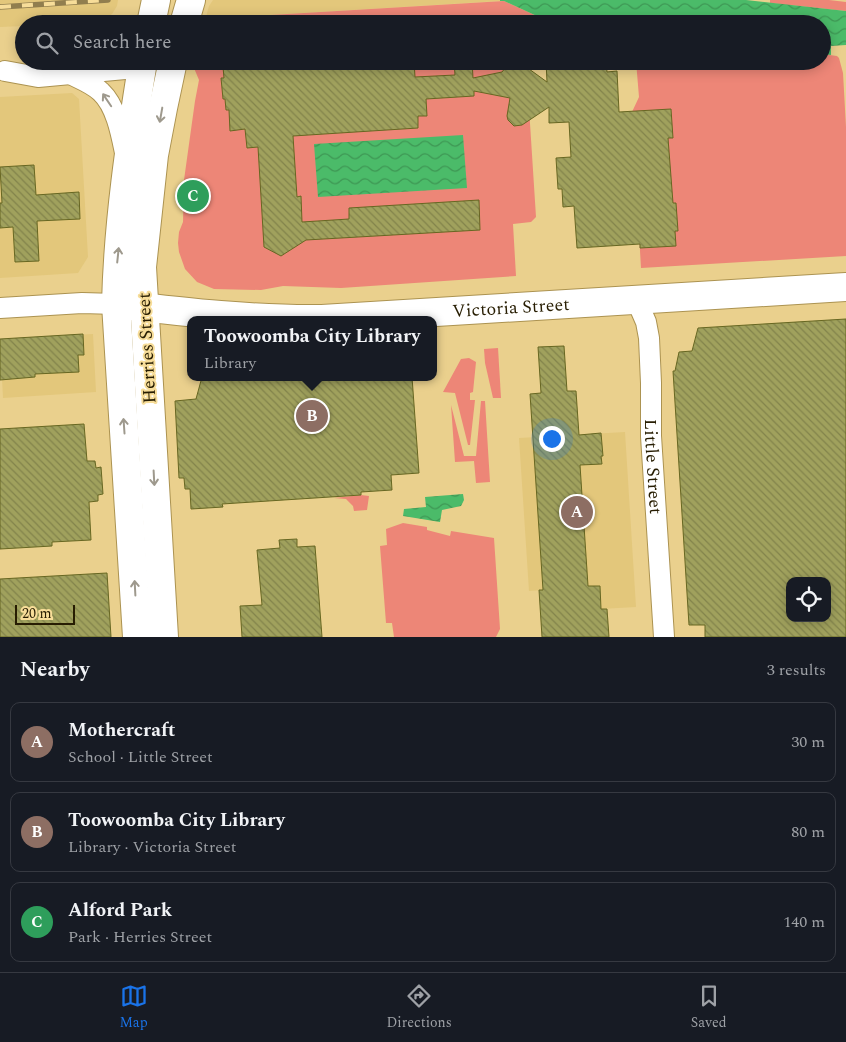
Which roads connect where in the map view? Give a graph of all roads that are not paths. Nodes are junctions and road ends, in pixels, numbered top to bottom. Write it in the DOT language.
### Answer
graph roads {
  1 [pos="156,0"];
  2 [pos="191,0"];
  3 [pos="153,15"];
  4 [pos="187,15"];
  5 [pos="15,67"];
  6 [pos="114,70"];
  7 [pos="141,70"];
  8 [pos="164,70"];
  9 [pos="3,71"];
  10 [pos="70,74"];
  11 [pos="127,162"];
  12 [pos="846,287"];
  13 [pos="636,299"];
  14 [pos="116,304"];
  15 [pos="144,307"];
  16 [pos="0,308"];
  17 [pos="232,316"];
  18 [pos="369,316"];
  19 [pos="137,637"];
  20 [pos="164,637"];
  21 [pos="664,637"];
  1 -- 3 [label="main road"];
  2 -- 4 [label="main road"];
  5 -- 9 [label="street"];
  6 -- 10 [label="street"];
  7 -- 11 [label="main road, Herries Street"];
  8 -- 15 [label="main road, Herries Street, one-way"];
  9 -- 10 [label="street"];
  11 -- 10 [label="street, one-way"];
  14 -- 11 [label="main road, Herries Street, one-way"];
  12 -- 13 [label="main road, Victoria Street"];
  13 -- 18 [label="main road, Victoria Street"];
  13 -- 21 [label="street, Little Street"];
  14 -- 15 [label="main road, Victoria Street"];
  14 -- 16 [label="street"];
  19 -- 14 [label="main road, Herries Street, one-way"];
  15 -- 17 [label="main road, Victoria Street"];
  15 -- 20 [label="main road, Herries Street, one-way"];
}
